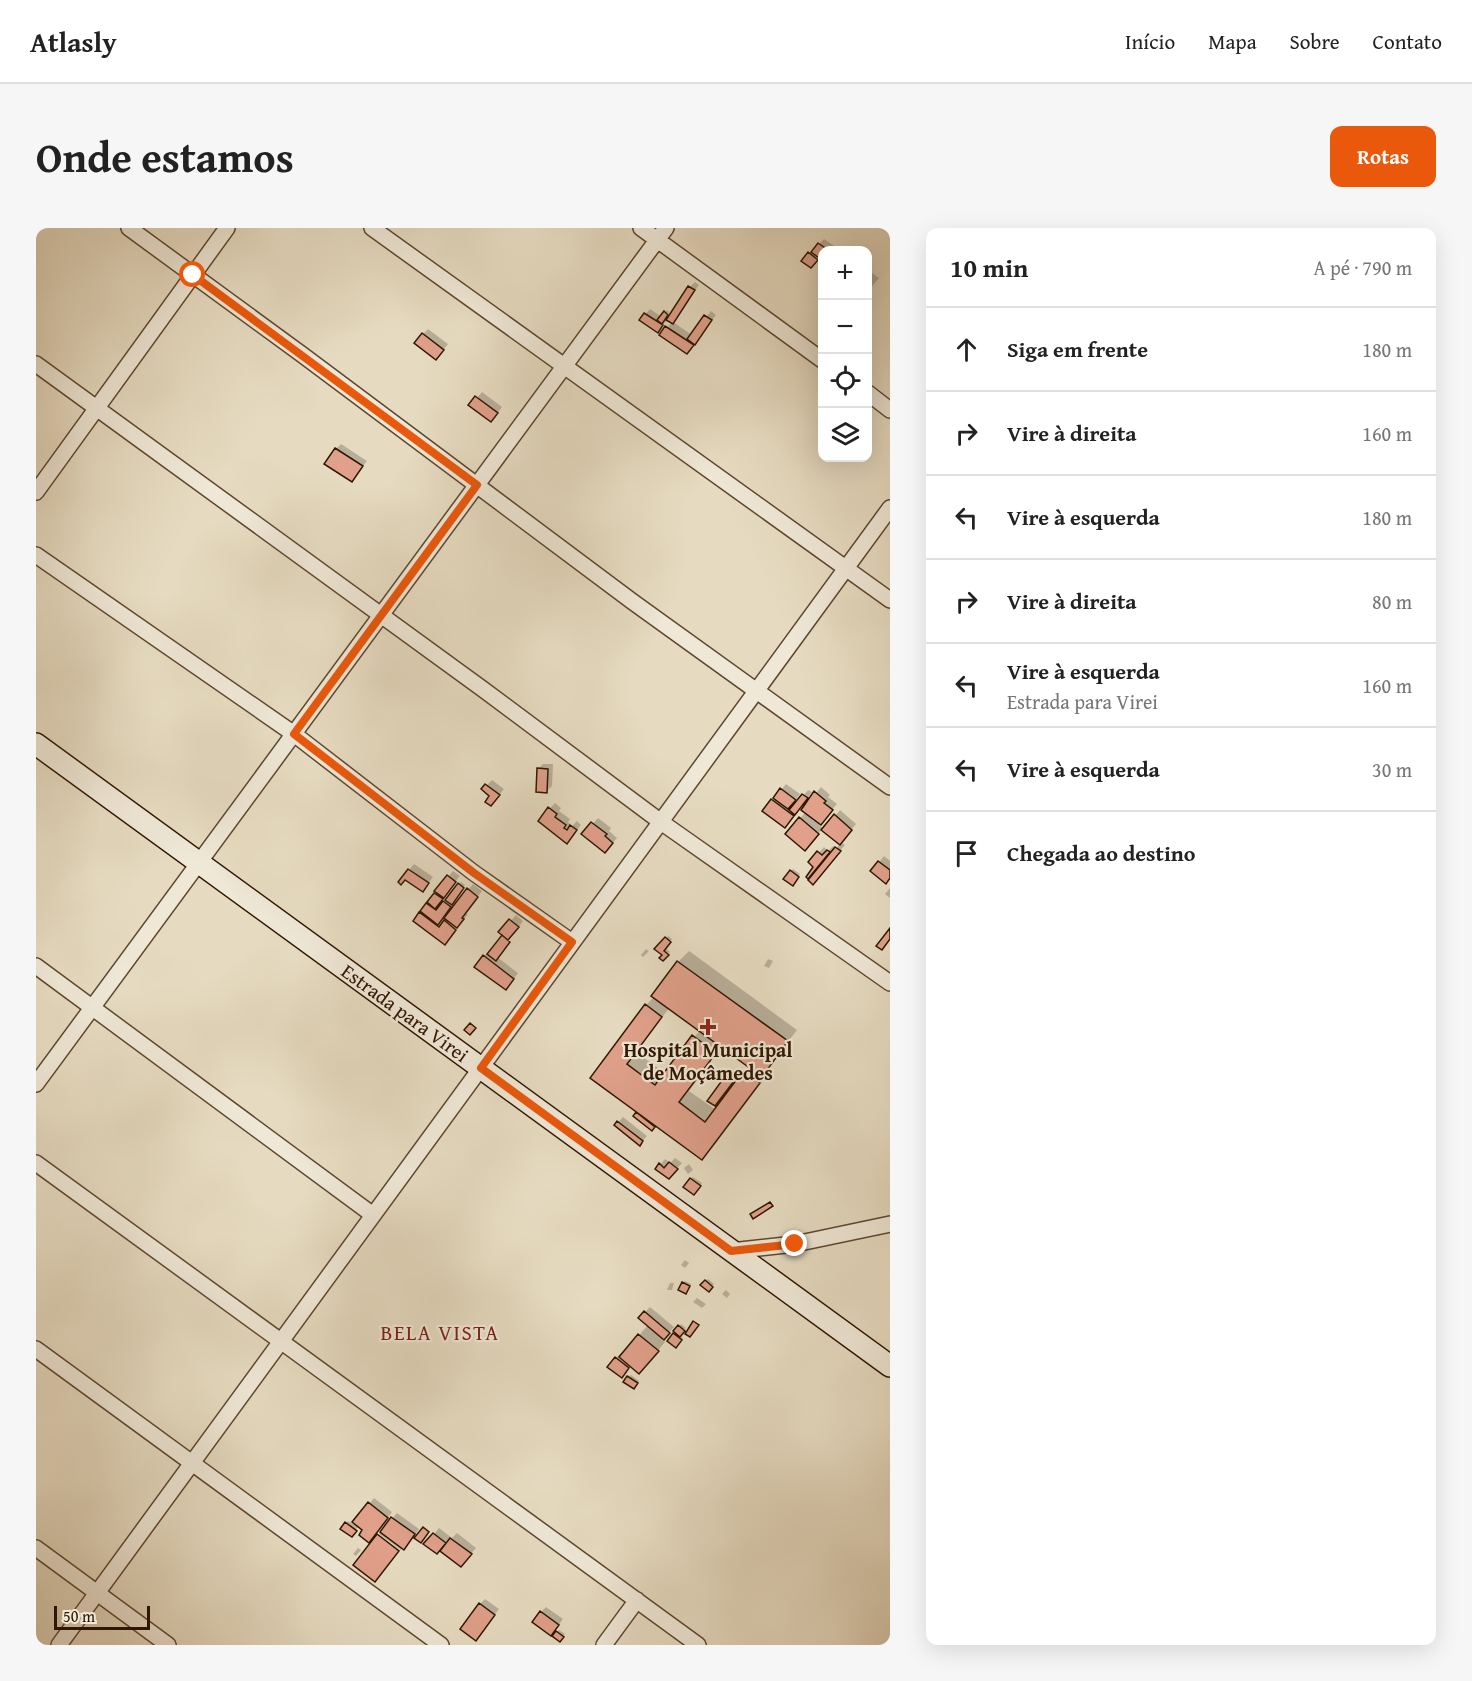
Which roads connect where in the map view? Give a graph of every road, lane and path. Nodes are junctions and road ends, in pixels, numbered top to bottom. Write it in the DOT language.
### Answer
graph roads {
  1 [pos="129,228"];
  2 [pos="227,228"];
  3 [pos="372,228"];
  4 [pos="641,228"];
  5 [pos="661,234"];
  6 [pos="193,275"];
  7 [pos="818,357"];
  8 [pos="36,364"];
  9 [pos="564,367"];
  10 [pos="872,397"];
  11 [pos="96,409"];
  12 [pos="890,410"];
  13 [pos="477,485"];
  14 [pos="36,492"];
  15 [pos="890,508"];
  16 [pos="36,555"];
  17 [pos="846,568"];
  18 [pos="890,600"];
  19 [pos="381,615"];
  20 [pos="757,690"];
  21 [pos="294,734"];
  22 [pos="36,744"];
  23 [pos="890,787"];
  24 [pos="661,822"];
  25 [pos="199,862"];
  26 [pos="572,942"];
  27 [pos="36,966"];
  28 [pos="890,983"];
  29 [pos="92,1008"];
  30 [pos="481,1068"];
  31 [pos="36,1084"];
  32 [pos="36,1163"];
  33 [pos="373,1215"];
  34 [pos="890,1224"];
  35 [pos="731,1251"];
  36 [pos="281,1341"];
  37 [pos="36,1349"];
  38 [pos="890,1366"];
  39 [pos="192,1463"];
  40 [pos="36,1548"];
  41 [pos="97,1593"];
  42 [pos="637,1600"];
  43 [pos="59,1645"];
  44 [pos="168,1645"];
  45 [pos="441,1645"];
  46 [pos="604,1645"];
  47 [pos="698,1645"];
  1 -- 6 [label="street"];
  2 -- 6 [label="street"];
  3 -- 9 [label="street"];
  4 -- 5 [label="street"];
  5 -- 7 [label="street"];
  5 -- 9 [label="street"];
  6 -- 11 [label="street"];
  6 -- 13 [label="street"];
  8 -- 11 [label="street"];
  9 -- 13 [label="street"];
  9 -- 17 [label="street"];
  10 -- 12 [label="street"];
  11 -- 14 [label="street"];
  11 -- 19 [label="street"];
  13 -- 19 [label="street"];
  13 -- 20 [label="street"];
  15 -- 17 [label="street"];
  16 -- 21 [label="street"];
  17 -- 18 [label="street"];
  17 -- 20 [label="street"];
  19 -- 21 [label="street"];
  19 -- 24 [label="street"];
  20 -- 23 [label="street"];
  20 -- 24 [label="street"];
  21 -- 25 [label="street"];
  21 -- 26 [label="street"];
  22 -- 25 [label="street, Estrada para Virei"];
  24 -- 26 [label="street"];
  24 -- 28 [label="street"];
  25 -- 29 [label="street"];
  25 -- 30 [label="street, Estrada para Virei"];
  26 -- 30 [label="street"];
  27 -- 29 [label="street"];
  29 -- 31 [label="street"];
  29 -- 33 [label="street"];
  30 -- 33 [label="street"];
  30 -- 35 [label="street, Estrada para Virei"];
  32 -- 36 [label="street"];
  33 -- 36 [label="street"];
  34 -- 35 [label="street"];
  35 -- 38 [label="street, Estrada para Virei"];
  36 -- 39 [label="street"];
  36 -- 42 [label="street"];
  37 -- 39 [label="street"];
  39 -- 41 [label="street"];
  39 -- 45 [label="street"];
  40 -- 41 [label="street"];
  41 -- 43 [label="street"];
  41 -- 44 [label="street"];
  42 -- 46 [label="street"];
  42 -- 47 [label="street"];
}
